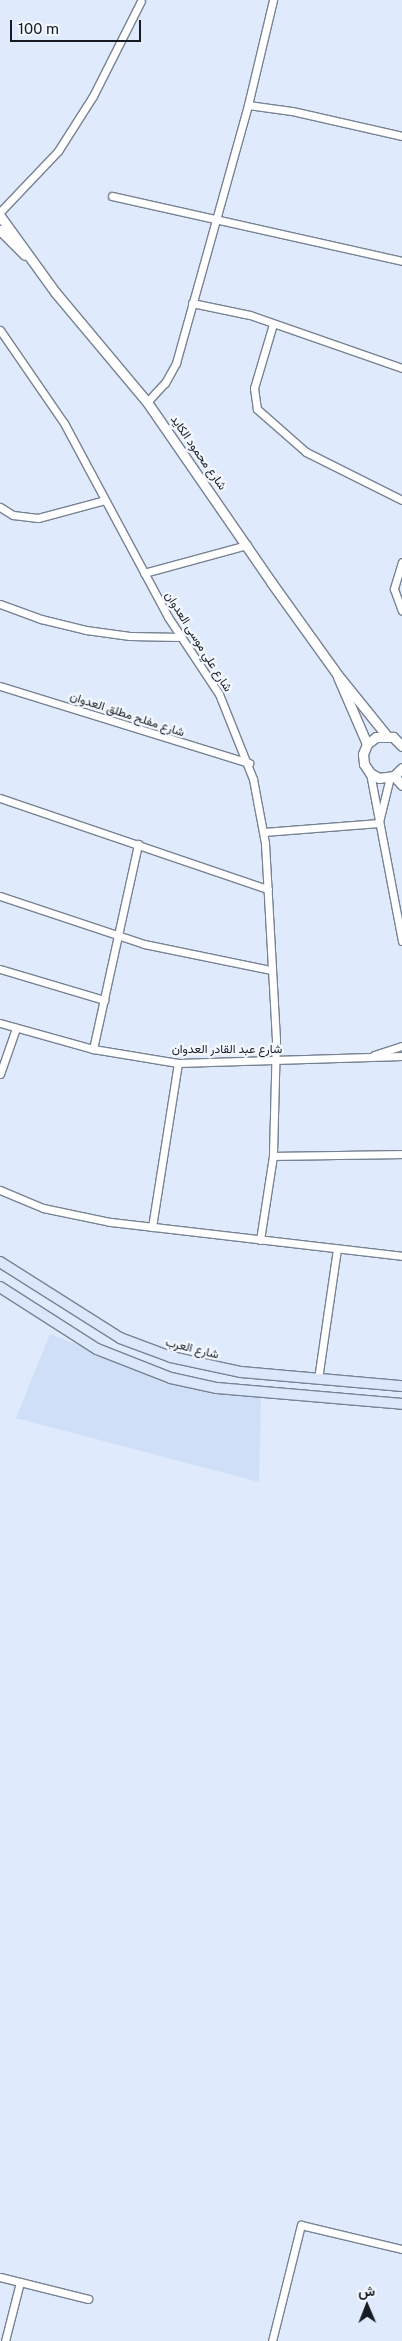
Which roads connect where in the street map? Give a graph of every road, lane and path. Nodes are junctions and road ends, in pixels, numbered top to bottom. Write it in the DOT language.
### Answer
graph roads {
  1 [pos="141,0"];
  2 [pos="273,0"];
  3 [pos="248,105"];
  4 [pos="402,136"];
  5 [pos="112,196"];
  6 [pos="0,212"];
  7 [pos="0,216"];
  8 [pos="216,218"];
  9 [pos="0,230"];
  10 [pos="27,256"];
  11 [pos="402,261"];
  12 [pos="192,303"];
  13 [pos="273,324"];
  14 [pos="0,330"];
  15 [pos="402,368"];
  16 [pos="146,402"];
  17 [pos="105,500"];
  18 [pos="402,500"];
  19 [pos="0,507"];
  20 [pos="246,545"];
  21 [pos="402,562"];
  22 [pos="144,573"];
  23 [pos="0,604"];
  24 [pos="402,611"];
  25 [pos="180,637"];
  26 [pos="337,674"];
  27 [pos="0,686"];
  28 [pos="394,736"];
  29 [pos="367,744"];
  30 [pos="402,746"];
  31 [pos="249,763"];
  32 [pos="402,768"];
  33 [pos="370,773"];
  34 [pos="392,777"];
  35 [pos="402,786"];
  36 [pos="0,798"];
  37 [pos="379,823"];
  38 [pos="264,832"];
  39 [pos="138,844"];
  40 [pos="268,889"];
  41 [pos="0,896"];
  42 [pos="119,934"];
  43 [pos="402,941"];
  44 [pos="0,968"];
  45 [pos="271,970"];
  46 [pos="104,1000"];
  47 [pos="0,1023"];
  48 [pos="16,1028"];
  49 [pos="402,1046"];
  50 [pos="93,1049"];
  51 [pos="402,1056"];
  52 [pos="369,1057"];
  53 [pos="276,1062"];
  54 [pos="178,1063"];
  55 [pos="0,1074"];
  56 [pos="402,1154"];
  57 [pos="273,1156"];
  58 [pos="0,1190"];
  59 [pos="152,1227"];
  60 [pos="260,1240"];
  61 [pos="337,1248"];
  62 [pos="402,1256"];
  63 [pos="0,1262"];
  64 [pos="0,1287"];
  65 [pos="318,1379"];
  66 [pos="402,1386"];
  67 [pos="402,1404"];
  68 [pos="402,2249"];
  69 [pos="0,2277"];
  70 [pos="20,2282"];
  71 [pos="88,2299"];
  72 [pos="5,2341"];
  73 [pos="272,2341"];
  1 -- 6 [label="street"];
  2 -- 3 [label="street"];
  3 -- 4 [label="street"];
  3 -- 8 [label="street"];
  5 -- 8 [label="street"];
  7 -- 10 [label="street, شارع محمود الكايد"];
  8 -- 11 [label="street"];
  8 -- 12 [label="street"];
  9 -- 10 [label="street, شارع محمود الكايد"];
  10 -- 16 [label="street, شارع محمود الكايد"];
  12 -- 13 [label="street"];
  12 -- 16 [label="street"];
  13 -- 15 [label="street"];
  13 -- 18 [label="street"];
  14 -- 17 [label="street, شارع علي موسى العدوان"];
  16 -- 20 [label="street, شارع محمود الكايد"];
  17 -- 19 [label="street"];
  17 -- 22 [label="street, شارع علي موسى العدوان"];
  20 -- 22 [label="street"];
  20 -- 26 [label="street, شارع محمود الكايد"];
  21 -- 24 [label="street"];
  22 -- 25 [label="street, شارع علي موسى العدوان"];
  23 -- 25 [label="street"];
  25 -- 31 [label="street, شارع علي موسى العدوان"];
  26 -- 28 [label="street, شارع محمود الكايد"];
  26 -- 29 [label="street, شارع محمود الكايد"];
  27 -- 31 [label="street, شارع مفلح مطلق العدوان"];
  28 -- 29 [label="street"];
  28 -- 30 [label="street, شارع محمود الكايد"];
  29 -- 33 [label="street"];
  31 -- 38 [label="street, شارع علي موسى العدوان"];
  32 -- 34 [label="street"];
  33 -- 34 [label="street"];
  33 -- 37 [label="street"];
  34 -- 35 [label="street"];
  34 -- 37 [label="street"];
  36 -- 39 [label="street"];
  37 -- 38 [label="street"];
  37 -- 43 [label="street"];
  38 -- 40 [label="street, شارع علي موسى العدوان"];
  39 -- 40 [label="street"];
  39 -- 42 [label="street"];
  40 -- 45 [label="street, شارع علي موسى العدوان"];
  41 -- 42 [label="street"];
  42 -- 45 [label="street"];
  42 -- 46 [label="street"];
  44 -- 46 [label="street"];
  45 -- 53 [label="street, شارع علي موسى العدوان"];
  46 -- 50 [label="street"];
  47 -- 48 [label="street, شارع عبد القادر العدوان"];
  48 -- 50 [label="street, شارع عبد القادر العدوان"];
  48 -- 55 [label="street"];
  49 -- 52 [label="street, شارع عبد القادر العدوان"];
  50 -- 54 [label="street, شارع عبد القادر العدوان"];
  51 -- 52 [label="street, شارع عبد القادر العدوان"];
  52 -- 53 [label="street, شارع عبد القادر العدوان"];
  53 -- 54 [label="street, شارع عبد القادر العدوان"];
  53 -- 57 [label="street, شارع علي موسى العدوان"];
  54 -- 59 [label="street"];
  56 -- 57 [label="street"];
  57 -- 60 [label="street, شارع علي موسى العدوان"];
  58 -- 59 [label="street"];
  59 -- 60 [label="street"];
  60 -- 61 [label="street"];
  61 -- 62 [label="street"];
  61 -- 65 [label="street"];
  63 -- 65 [label="main road, شارع العرب"];
  64 -- 67 [label="main road"];
  65 -- 66 [label="main road, شارع العرب"];
  68 -- 73 [label="street"];
  69 -- 70 [label="street"];
  70 -- 71 [label="street"];
  70 -- 72 [label="street"];
}
